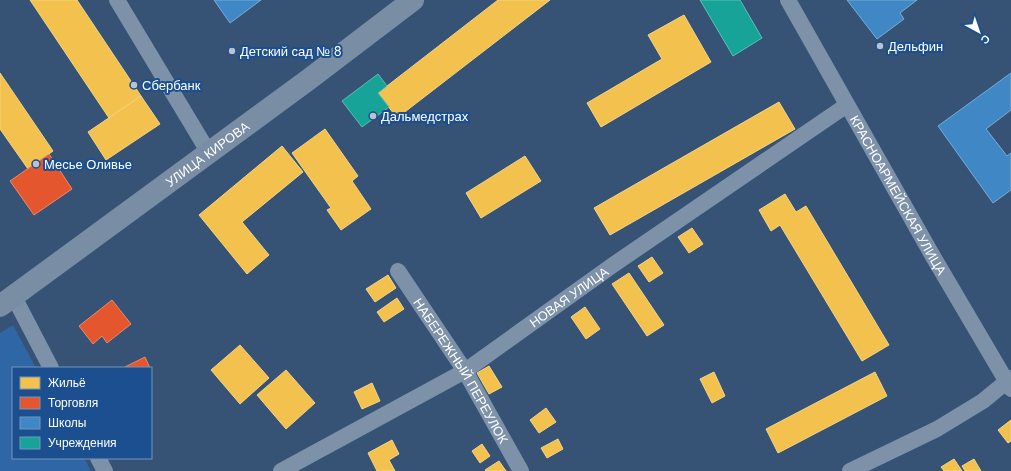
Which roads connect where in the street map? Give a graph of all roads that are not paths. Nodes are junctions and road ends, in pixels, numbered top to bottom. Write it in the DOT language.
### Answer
graph roads {
  1 [pos="117,0"];
  2 [pos="413,0"];
  3 [pos="788,0"];
  4 [pos="847,105"];
  5 [pos="209,153"];
  6 [pos="398,271"];
  7 [pos="7,301"];
  8 [pos="50,367"];
  9 [pos="465,371"];
  10 [pos="1010,383"];
  11 [pos="99,459"];
  12 [pos="105,471"];
  13 [pos="281,471"];
  14 [pos="521,471"];
  15 [pos="850,471"];
  1 -- 5 [label="street"];
  2 -- 5 [label="main road, УЛИЦА КИРОВА"];
  3 -- 4 [label="street, КРАСНОАРМЕЙСКАЯ УЛИЦА"];
  4 -- 9 [label="street, НОВАЯ УЛИЦА"];
  4 -- 10 [label="street, КРАСНОАРМЕЙСКАЯ УЛИЦА"];
  5 -- 7 [label="main road, УЛИЦА КИРОВА"];
  6 -- 9 [label="street, НАБЕРЕЖНЫЙ ПЕРЕУЛОК"];
  7 -- 8 [label="street"];
  9 -- 13 [label="street, НОВАЯ УЛИЦА"];
  9 -- 14 [label="street, НАБЕРЕЖНЫЙ ПЕРЕУЛОК"];
  10 -- 15 [label="street"];
  11 -- 12 [label="street"];
}
